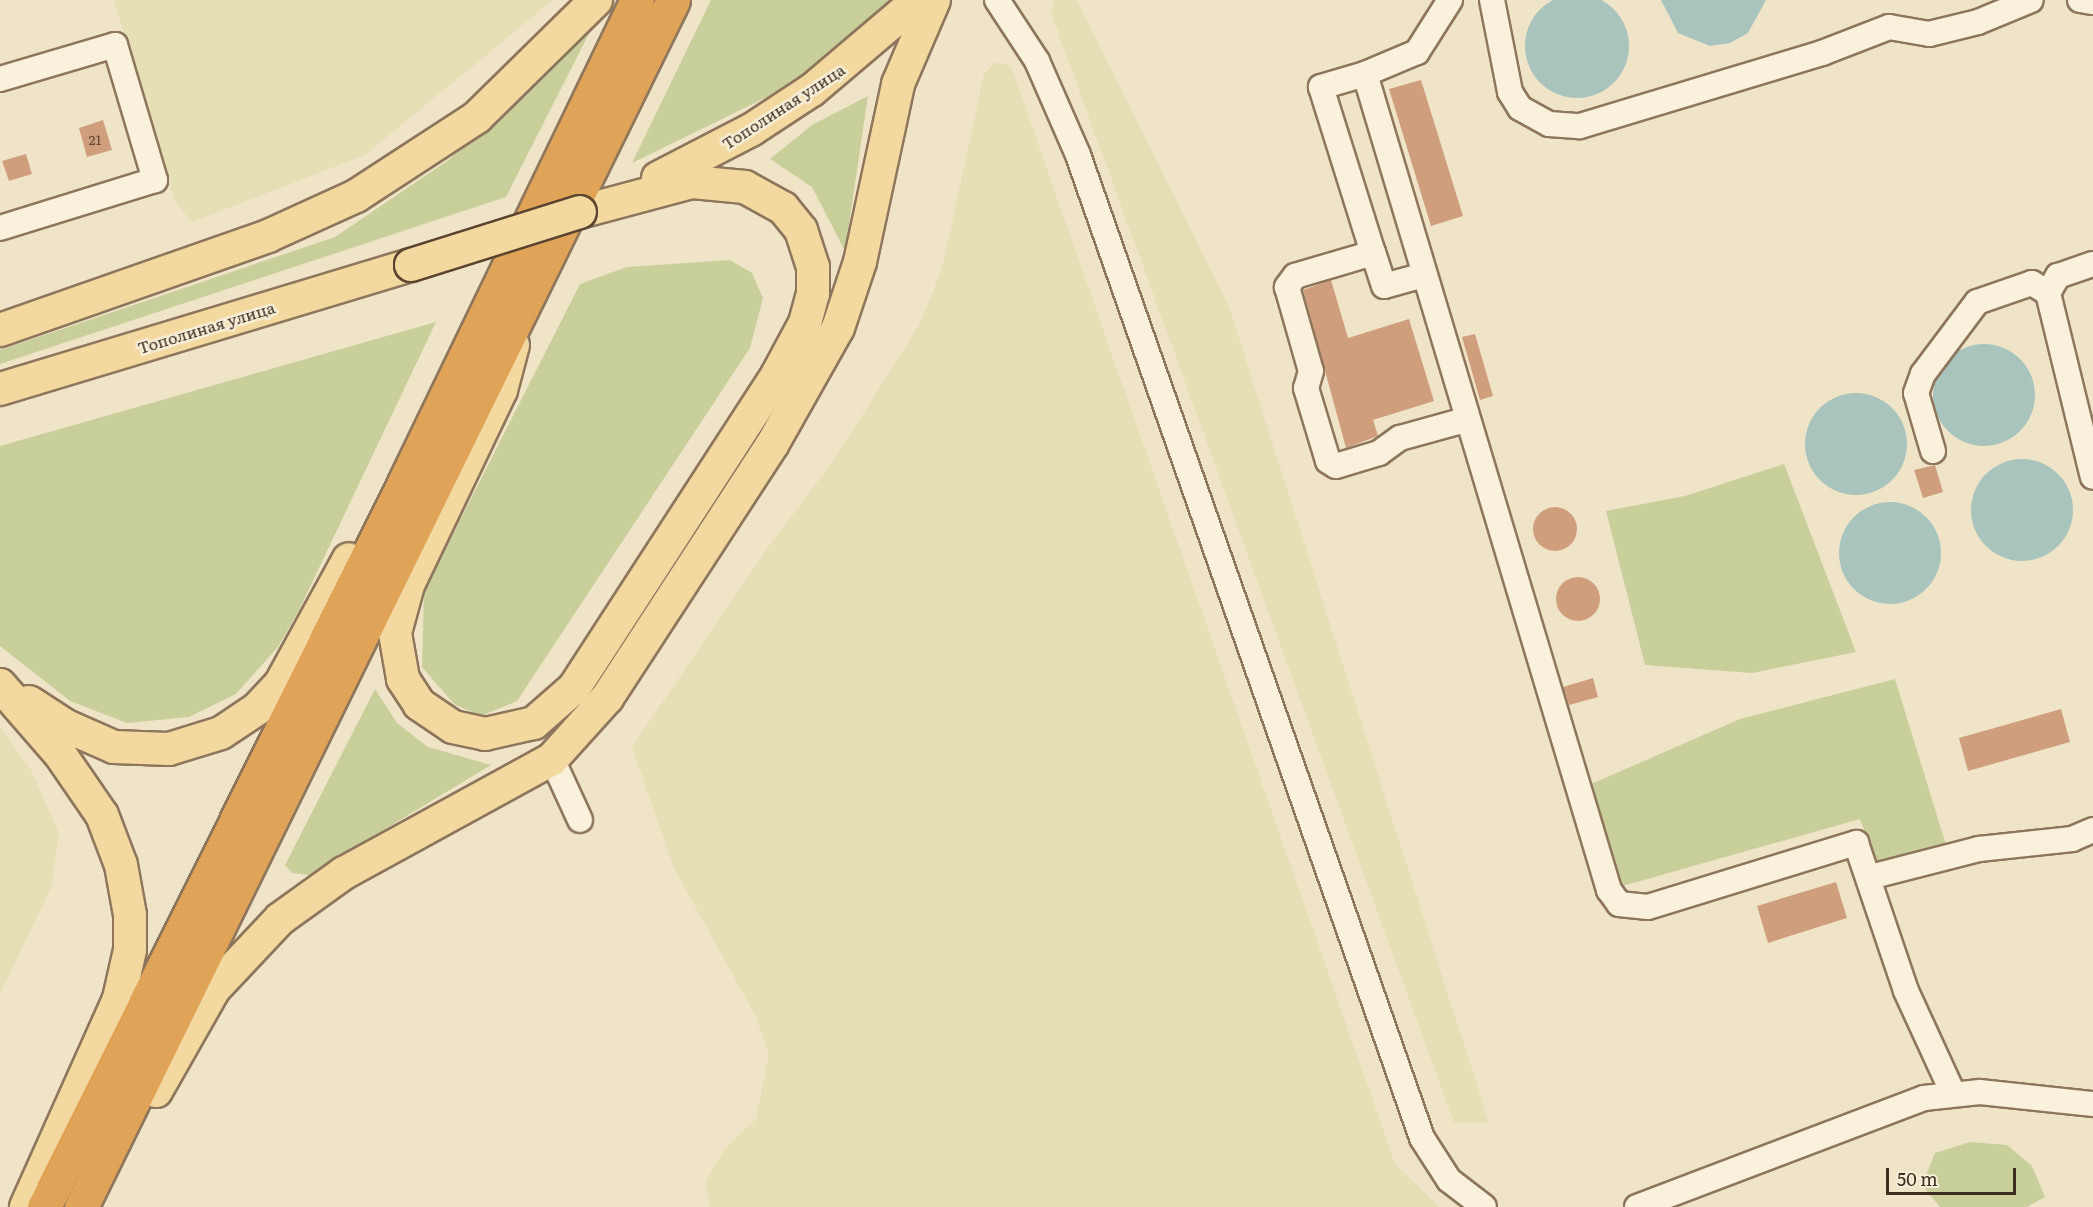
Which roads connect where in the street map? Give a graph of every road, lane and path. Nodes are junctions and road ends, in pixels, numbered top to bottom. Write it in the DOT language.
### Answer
graph roads {
  1 [pos="596,0"];
  2 [pos="637,0"];
  3 [pos="673,0"];
  4 [pos="689,0"];
  5 [pos="934,0"];
  6 [pos="997,0"];
  7 [pos="1450,0"];
  8 [pos="1492,0"];
  9 [pos="2031,0"];
  10 [pos="2080,0"];
  11 [pos="2093,2"];
  12 [pos="914,14"];
  13 [pos="636,74"];
  14 [pos="1365,74"];
  15 [pos="0,79"];
  16 [pos="649,187"];
  17 [pos="0,228"];
  18 [pos="1373,253"];
  19 [pos="2093,264"];
  20 [pos="1424,275"];
  21 [pos="2048,293"];
  22 [pos="522,309"];
  23 [pos="0,330"];
  24 [pos="0,388"];
  25 [pos="1465,420"];
  26 [pos="1934,452"];
  27 [pos="2093,477"];
  28 [pos="404,483"];
  29 [pos="0,680"];
  30 [pos="0,685"];
  31 [pos="552,759"];
  32 [pos="580,820"];
  33 [pos="2093,830"];
  34 [pos="1870,877"];
  35 [pos="1953,1093"];
  36 [pos="2093,1104"];
  37 [pos="26,1207"];
  38 [pos="44,1207"];
  39 [pos="81,1207"];
  40 [pos="98,1207"];
  41 [pos="1484,1207"];
  42 [pos="1637,1207"];
  1 -- 23 [label="main road"];
  2 -- 28 [label="highway"];
  3 -- 13 [label="highway"];
  4 -- 13 [label="street"];
  5 -- 12 [label="main road"];
  6 -- 41 [label="street"];
  7 -- 14 [label="street"];
  8 -- 9 [label="street"];
  10 -- 11 [label="street"];
  12 -- 16 [label="main road, Тополиная улица"];
  12 -- 31 [label="main road"];
  13 -- 22 [label="highway"];
  14 -- 18 [label="street"];
  14 -- 20 [label="street"];
  15 -- 17 [label="street"];
  16 -- 22 [label="main road"];
  16 -- 24 [label="main road, Тополиная улица, bridge"];
  18 -- 20 [label="street"];
  18 -- 25 [label="street"];
  19 -- 21 [label="street"];
  20 -- 25 [label="street"];
  21 -- 26 [label="street"];
  21 -- 27 [label="street"];
  22 -- 39 [label="highway"];
  25 -- 34 [label="street"];
  28 -- 29 [label="main road"];
  28 -- 38 [label="highway"];
  30 -- 37 [label="main road"];
  31 -- 32 [label="street"];
  31 -- 40 [label="main road"];
  33 -- 34 [label="street"];
  34 -- 35 [label="street"];
  35 -- 36 [label="street"];
  35 -- 42 [label="street"];
}
